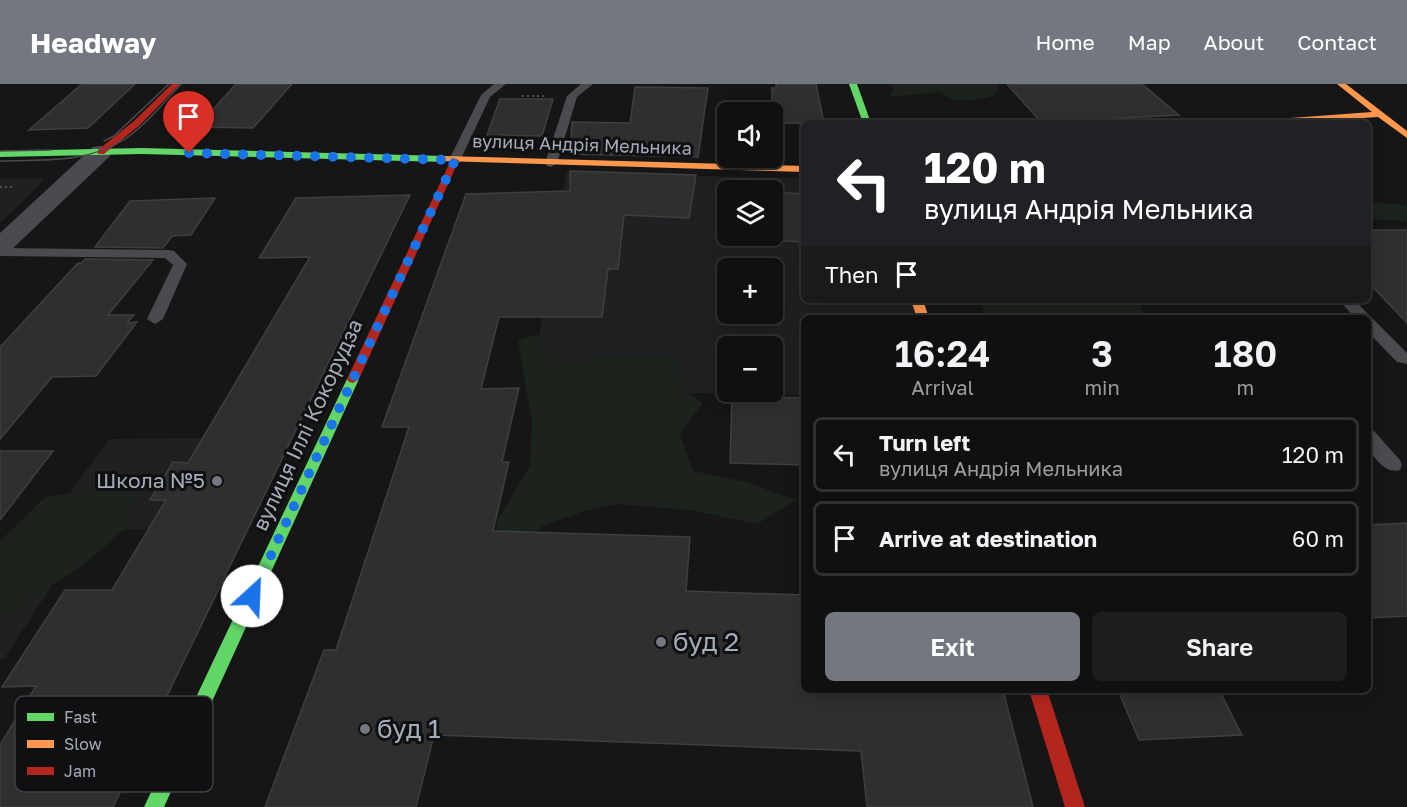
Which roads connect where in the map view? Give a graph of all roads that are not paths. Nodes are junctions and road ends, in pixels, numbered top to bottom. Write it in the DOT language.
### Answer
graph roads {
  1 [pos="176,84"];
  2 [pos="501,84"];
  3 [pos="588,84"];
  4 [pos="853,84"];
  5 [pos="1341,84"];
  6 [pos="1380,114"];
  7 [pos="866,120"];
  8 [pos="1293,120"];
  9 [pos="1407,135"];
  10 [pos="101,152"];
  11 [pos="0,154"];
  12 [pos="455,160"];
  13 [pos="551,163"];
  14 [pos="801,169"];
  15 [pos="0,247"];
  16 [pos="0,252"];
  17 [pos="1349,303"];
  18 [pos="1361,315"];
  19 [pos="155,319"];
  20 [pos="1371,325"];
  21 [pos="1407,359"];
  22 [pos="1371,439"];
  23 [pos="1393,465"];
  24 [pos="1039,693"];
  25 [pos="206,696"];
  26 [pos="161,792"];
  27 [pos="154,807"];
  28 [pos="1075,807"];
  1 -- 10 [label="street"];
  2 -- 12 [label="lane"];
  3 -- 13 [label="lane"];
  4 -- 7 [label="street"];
  5 -- 6 [label="street"];
  6 -- 8 [label="street"];
  6 -- 9 [label="street"];
  10 -- 11 [label="street, вулиця Андрія Мельника"];
  10 -- 12 [label="street, вулиця Андрія Мельника"];
  10 -- 15 [label="street"];
  12 -- 13 [label="street, вулиця Андрія Мельника"];
  12 -- 25 [label="street, вулиця Іллі Кокорудза"];
  13 -- 14 [label="street, вулиця Андрія Мельника"];
  16 -- 19 [label="lane"];
  17 -- 18 [label="lane"];
  20 -- 21 [label="lane"];
  22 -- 23 [label="lane"];
  24 -- 28 [label="street"];
  26 -- 27 [label="street, вулиця Іллі Кокорудза"];
}
